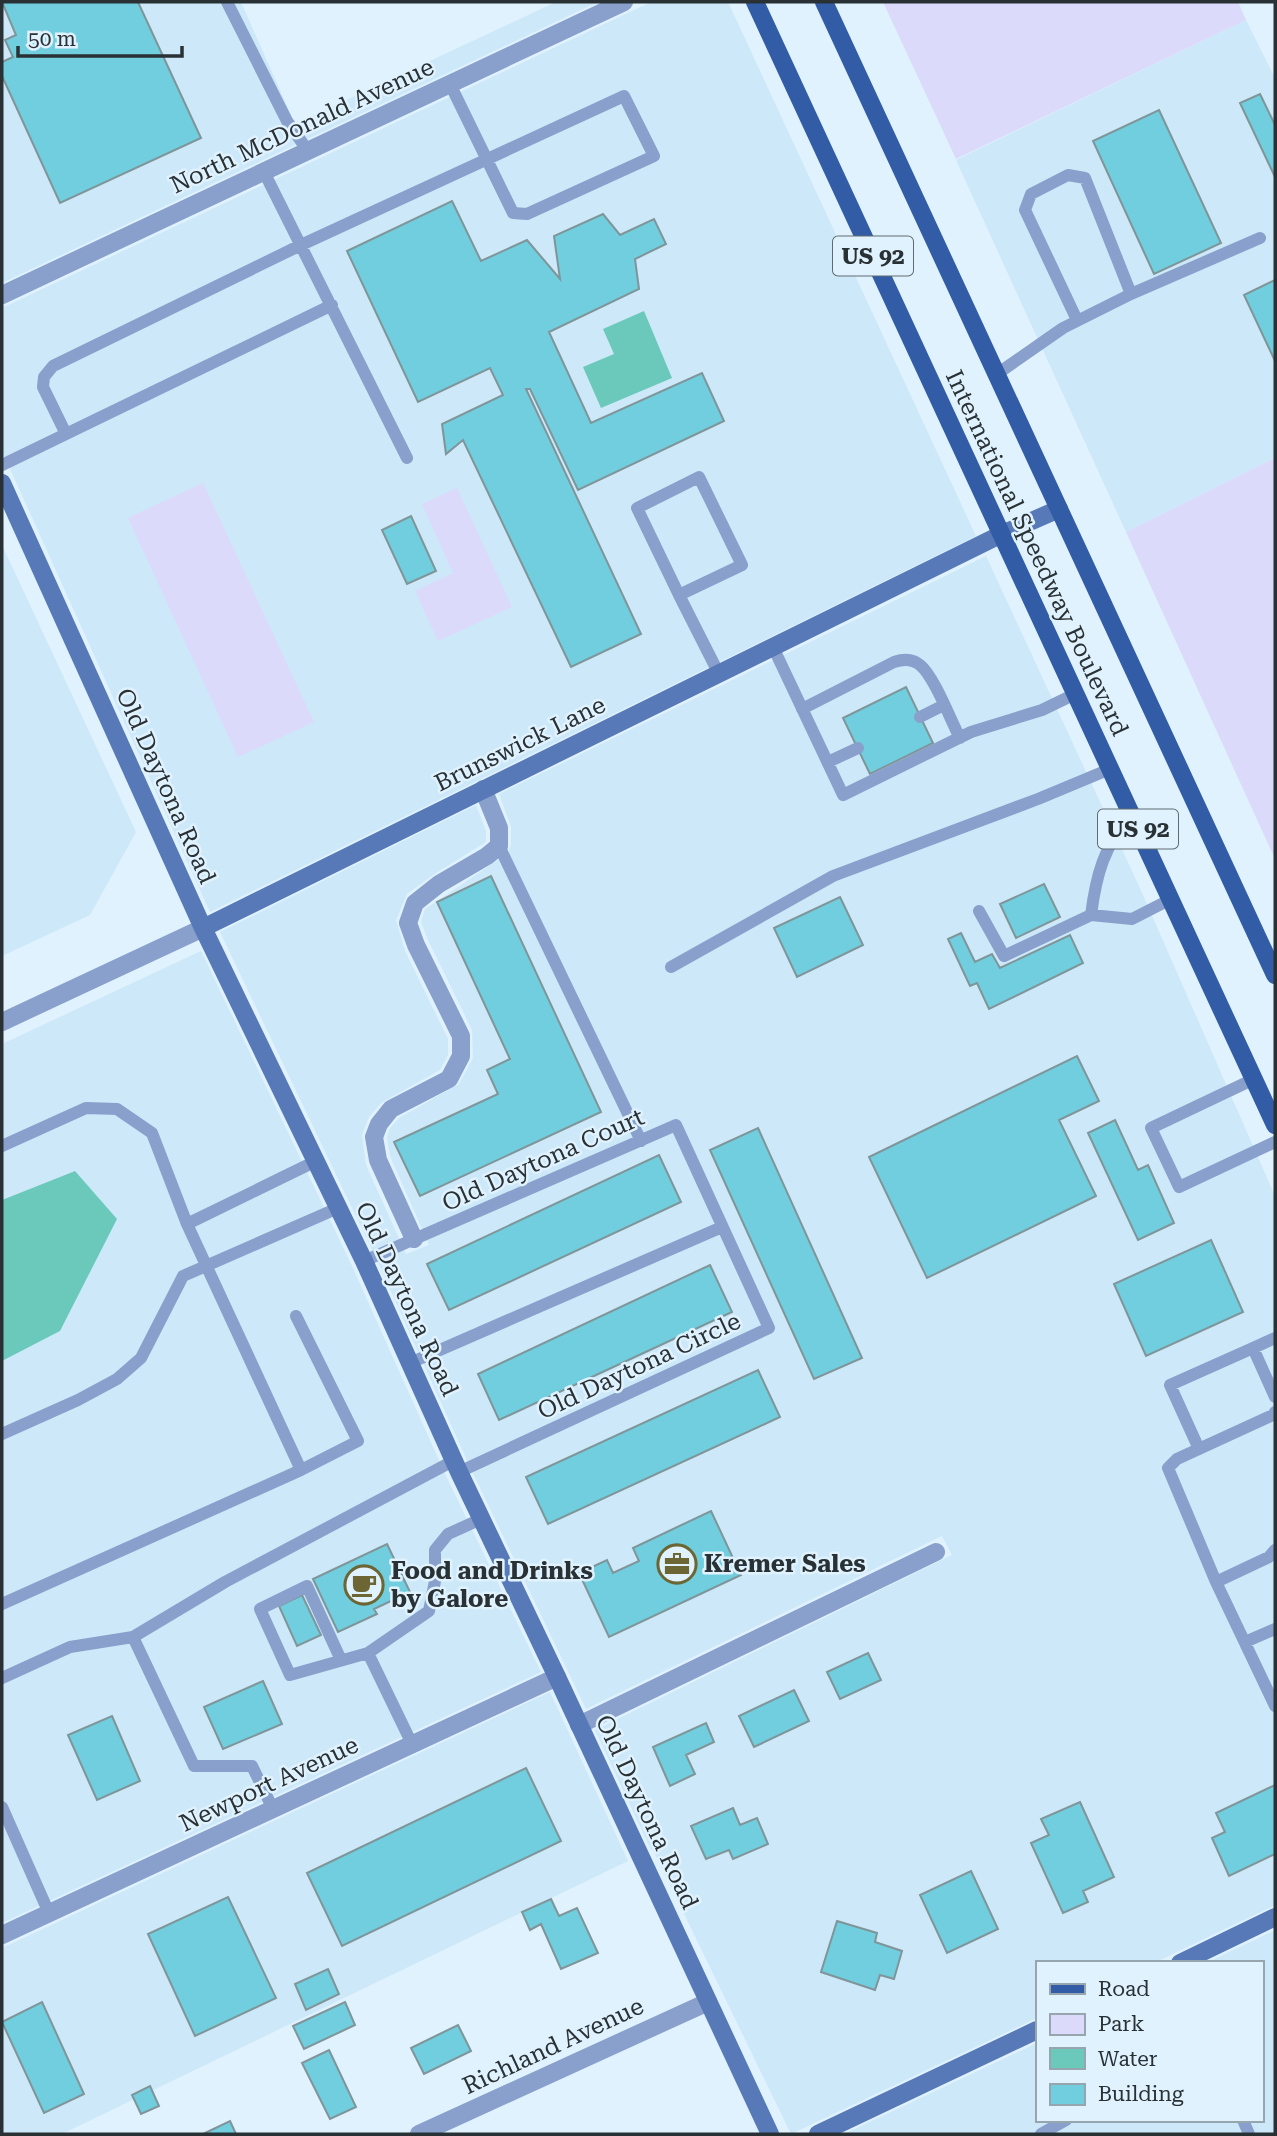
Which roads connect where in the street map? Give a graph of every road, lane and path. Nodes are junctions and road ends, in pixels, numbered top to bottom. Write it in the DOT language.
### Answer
graph roads {
  1 [pos="227,2"];
  2 [pos="624,2"];
  3 [pos="755,2"];
  4 [pos="824,4"];
  5 [pos="450,84"];
  6 [pos="308,151"];
  7 [pos="489,160"];
  8 [pos="264,172"];
  9 [pos="1260,238"];
  10 [pos="301,245"];
  11 [pos="1130,294"];
  12 [pos="2,295"];
  13 [pos="331,305"];
  14 [pos="1077,320"];
  15 [pos="997,374"];
  16 [pos="66,434"];
  17 [pos="407,458"];
  18 [pos="2,466"];
  19 [pos="2,483"];
  20 [pos="1059,509"];
  21 [pos="1002,534"];
  22 [pos="679,595"];
  23 [pos="773,647"];
  24 [pos="719,674"];
  25 [pos="1075,694"];
  26 [pos="944,705"];
  27 [pos="802,709"];
  28 [pos="920,717"];
  29 [pos="960,738"];
  30 [pos="858,748"];
  31 [pos="828,762"];
  32 [pos="1110,769"];
  33 [pos="483,789"];
  34 [pos="1132,815"];
  35 [pos="499,846"];
  36 [pos="1171,899"];
  37 [pos="979,911"];
  38 [pos="1091,915"];
  39 [pos="203,928"];
  40 [pos="671,967"];
  41 [pos="1275,975"];
  42 [pos="2,1022"];
  43 [pos="1254,1079"];
  44 [pos="1275,1125"];
  45 [pos="641,1141"];
  46 [pos="1275,1142"];
  47 [pos="2,1146"];
  48 [pos="316,1161"];
  49 [pos="338,1208"];
  50 [pos="187,1224"];
  51 [pos="722,1227"];
  52 [pos="414,1239"];
  53 [pos="364,1261"];
  54 [pos="207,1267"];
  55 [pos="296,1316"];
  56 [pos="1275,1338"];
  57 [pos="1253,1348"];
  58 [pos="410,1363"];
  59 [pos="1275,1397"];
  60 [pos="1275,1412"];
  61 [pos="2,1433"];
  62 [pos="1199,1449"];
  63 [pos="456,1467"];
  64 [pos="301,1469"];
  65 [pos="481,1520"];
  66 [pos="1275,1550"];
  67 [pos="936,1552"];
  68 [pos="1216,1583"];
  69 [pos="2,1604"];
  70 [pos="1275,1629"];
  71 [pos="133,1637"];
  72 [pos="1245,1642"];
  73 [pos="368,1653"];
  74 [pos="341,1660"];
  75 [pos="557,1677"];
  76 [pos="2,1678"];
  77 [pos="1270,1680"];
  78 [pos="1275,1706"];
  79 [pos="579,1725"];
  80 [pos="412,1744"];
  81 [pos="2,1807"];
  82 [pos="273,1809"];
  83 [pos="49,1913"];
  84 [pos="1275,1917"];
  85 [pos="2,1935"];
  86 [pos="1184,1961"];
  87 [pos="708,2002"];
  88 [pos="1036,2030"];
  89 [pos="1062,2122"];
  90 [pos="419,2134"];
  91 [pos="770,2134"];
  92 [pos="818,2134"];
  93 [pos="1041,2134"];
  1 -- 6 [label="lane"];
  2 -- 5 [label="street, North McDonald Avenue"];
  3 -- 21 [label="main road, International Speedway Boulevard / US 92"];
  4 -- 15 [label="main road, International Speedway Boulevard / US 92"];
  5 -- 6 [label="street, North McDonald Avenue"];
  5 -- 7 [label="lane"];
  6 -- 8 [label="street, North McDonald Avenue"];
  7 -- 7 [label="lane"];
  7 -- 10 [label="lane"];
  8 -- 10 [label="lane"];
  8 -- 12 [label="street, North McDonald Avenue"];
  9 -- 11 [label="lane"];
  10 -- 13 [label="lane"];
  10 -- 16 [label="lane"];
  11 -- 14 [label="lane"];
  11 -- 14 [label="lane"];
  13 -- 16 [label="lane"];
  13 -- 17 [label="lane"];
  14 -- 15 [label="lane"];
  15 -- 20 [label="main road, International Speedway Boulevard / US 92"];
  16 -- 18 [label="lane"];
  19 -- 39 [label="street, Old Daytona Road"];
  20 -- 21 [label="street, Brunswick Lane"];
  20 -- 41 [label="main road, International Speedway Boulevard / US 92"];
  21 -- 23 [label="street, Brunswick Lane"];
  21 -- 25 [label="main road, International Speedway Boulevard / US 92"];
  22 -- 22 [label="lane"];
  22 -- 24 [label="lane"];
  23 -- 24 [label="street, Brunswick Lane"];
  23 -- 27 [label="lane"];
  24 -- 33 [label="street, Brunswick Lane"];
  25 -- 29 [label="lane"];
  25 -- 32 [label="main road, International Speedway Boulevard / US 92"];
  26 -- 27 [label="lane"];
  26 -- 28 [label="lane"];
  26 -- 29 [label="lane"];
  27 -- 31 [label="lane"];
  29 -- 31 [label="lane"];
  30 -- 31 [label="lane"];
  32 -- 34 [label="main road, International Speedway Boulevard / US 92"];
  32 -- 40 [label="lane"];
  33 -- 35 [label="street"];
  33 -- 39 [label="street, Brunswick Lane"];
  34 -- 36 [label="main road, International Speedway Boulevard / US 92"];
  34 -- 38 [label="lane"];
  35 -- 45 [label="lane"];
  35 -- 52 [label="street"];
  36 -- 38 [label="lane"];
  36 -- 43 [label="main road, International Speedway Boulevard / US 92"];
  37 -- 38 [label="lane"];
  39 -- 42 [label="street, Brunswick Lane"];
  39 -- 48 [label="street, Old Daytona Road"];
  43 -- 44 [label="main road, International Speedway Boulevard / US 92"];
  43 -- 46 [label="lane"];
  45 -- 51 [label="lane, Old Daytona Court"];
  45 -- 52 [label="lane, Old Daytona Court"];
  47 -- 50 [label="lane"];
  48 -- 49 [label="street, Old Daytona Road"];
  48 -- 50 [label="lane"];
  49 -- 53 [label="street, Old Daytona Road"];
  49 -- 54 [label="lane"];
  50 -- 54 [label="lane"];
  51 -- 58 [label="lane"];
  51 -- 63 [label="lane, Old Daytona Circle"];
  52 -- 53 [label="lane, Old Daytona Court"];
  53 -- 58 [label="street, Old Daytona Road"];
  54 -- 61 [label="lane"];
  54 -- 64 [label="lane"];
  55 -- 64 [label="lane"];
  56 -- 57 [label="lane"];
  57 -- 59 [label="lane"];
  57 -- 62 [label="lane"];
  58 -- 63 [label="street, Old Daytona Road"];
  60 -- 62 [label="lane"];
  62 -- 68 [label="lane"];
  63 -- 65 [label="street, Old Daytona Road"];
  63 -- 71 [label="lane"];
  64 -- 69 [label="lane"];
  65 -- 73 [label="lane"];
  65 -- 75 [label="street, Old Daytona Road"];
  66 -- 68 [label="lane"];
  67 -- 79 [label="street"];
  68 -- 72 [label="lane"];
  70 -- 72 [label="lane"];
  71 -- 76 [label="lane"];
  71 -- 82 [label="lane"];
  72 -- 77 [label="lane"];
  73 -- 74 [label="lane"];
  73 -- 80 [label="lane"];
  74 -- 74 [label="lane"];
  75 -- 79 [label="street, Old Daytona Road"];
  75 -- 80 [label="street, Newport Avenue"];
  77 -- 78 [label="lane"];
  79 -- 87 [label="street, Old Daytona Road"];
  80 -- 82 [label="street, Newport Avenue"];
  81 -- 83 [label="lane"];
  82 -- 83 [label="street, Newport Avenue"];
  83 -- 85 [label="street, Newport Avenue"];
  84 -- 86 [label="street"];
  87 -- 90 [label="street, Richland Avenue"];
  87 -- 91 [label="street, Old Daytona Road"];
  88 -- 92 [label="street"];
  89 -- 93 [label="lane"];
}
